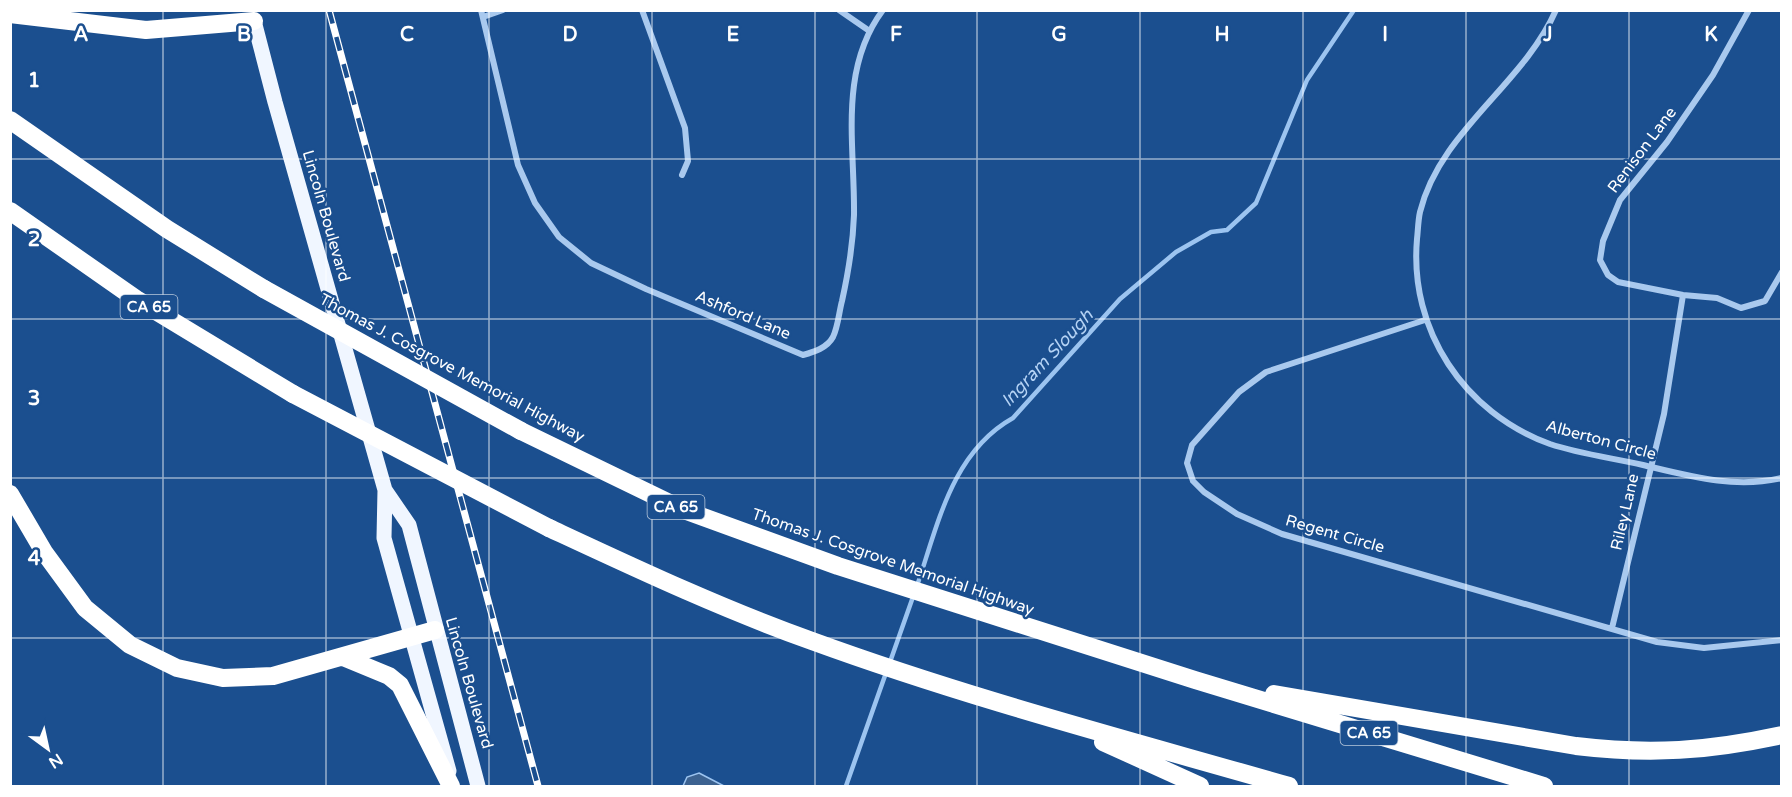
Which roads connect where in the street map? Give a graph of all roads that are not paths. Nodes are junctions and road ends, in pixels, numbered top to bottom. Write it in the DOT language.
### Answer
graph roads {
  1 [pos="503,10"];
  2 [pos="642,10"];
  3 [pos="839,10"];
  4 [pos="883,10"];
  5 [pos="1556,10"];
  6 [pos="1749,10"];
  7 [pos="10,14"];
  8 [pos="482,14"];
  9 [pos="254,21"];
  10 [pos="868,30"];
  11 [pos="10,120"];
  12 [pos="682,175"];
  13 [pos="10,211"];
  14 [pos="1782,272"];
  15 [pos="1683,295"];
  16 [pos="1425,320"];
  17 [pos="1649,467"];
  18 [pos="1782,478"];
  19 [pos="385,490"];
  20 [pos="10,494"];
  21 [pos="1612,628"];
  22 [pos="435,630"];
  23 [pos="411,636"];
  24 [pos="1782,640"];
  25 [pos="343,657"];
  26 [pos="1195,680"];
  27 [pos="1044,716"];
  28 [pos="1782,735"];
  29 [pos="452,786"];
  30 [pos="478,786"];
  31 [pos="1200,786"];
  32 [pos="1289,786"];
  33 [pos="1544,786"];
  1 -- 8 [label="street"];
  2 -- 12 [label="street"];
  3 -- 10 [label="street"];
  4 -- 10 [label="street, Ashford Lane"];
  5 -- 16 [label="street, Alberton Circle"];
  6 -- 15 [label="street, Renison Lane"];
  7 -- 9 [label="highway"];
  8 -- 10 [label="street, Ashford Lane"];
  9 -- 19 [label="main road, Lincoln Boulevard"];
  11 -- 26 [label="highway, Thomas J. Cosgrove Memorial Highway / CA 65, bridge"];
  13 -- 27 [label="highway, CA 65, bridge"];
  14 -- 15 [label="street, Renison Lane"];
  15 -- 17 [label="street, Riley Lane"];
  16 -- 17 [label="street, Alberton Circle"];
  16 -- 21 [label="street, Regent Circle"];
  17 -- 18 [label="street, Alberton Circle"];
  17 -- 21 [label="street, Riley Lane"];
  19 -- 22 [label="main road, Lincoln Boulevard"];
  19 -- 23 [label="main road, Lincoln Boulevard"];
  20 -- 25 [label="highway"];
  21 -- 24 [label="street, Regent Circle"];
  22 -- 23 [label="highway"];
  22 -- 30 [label="main road, Lincoln Boulevard"];
  23 -- 25 [label="highway"];
  23 -- 29 [label="main road, Lincoln Boulevard"];
  25 -- 29 [label="highway"];
  26 -- 28 [label="highway"];
  26 -- 33 [label="highway, Thomas J. Cosgrove Memorial Highway / CA 65"];
  27 -- 31 [label="highway"];
  27 -- 32 [label="highway, CA 65"];
}
